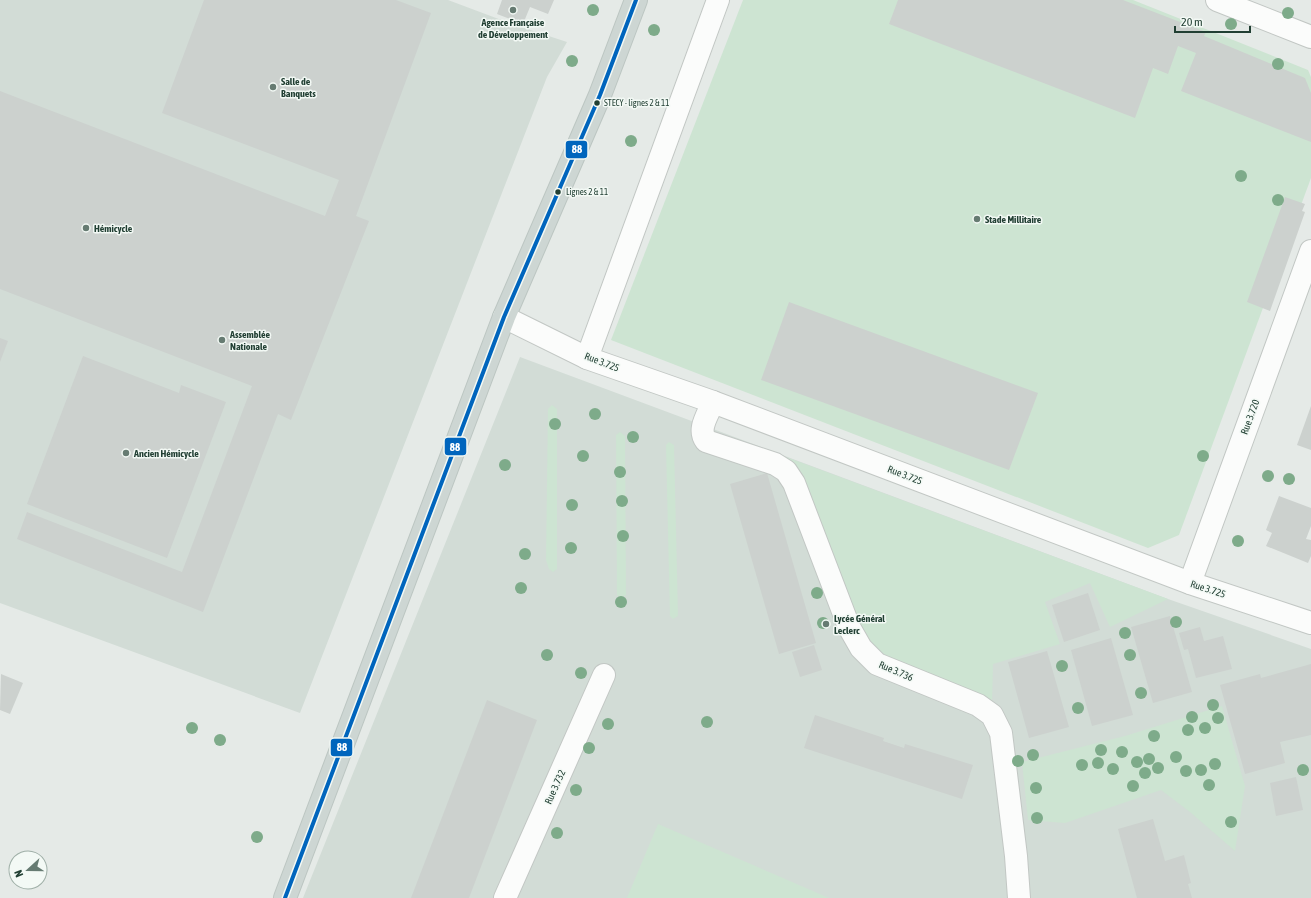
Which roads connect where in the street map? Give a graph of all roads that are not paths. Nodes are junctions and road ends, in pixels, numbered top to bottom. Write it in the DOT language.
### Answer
graph roads {
  1 [pos="636,0"];
  2 [pos="718,0"];
  3 [pos="1217,0"];
  4 [pos="1311,37"];
  5 [pos="1311,251"];
  6 [pos="504,317"];
  7 [pos="587,358"];
  8 [pos="713,402"];
  9 [pos="1190,583"];
  10 [pos="1311,623"];
  11 [pos="604,675"];
  12 [pos="285,898"];
  13 [pos="505,898"];
  14 [pos="1019,898"];
  1 -- 6 [label="main road"];
  2 -- 7 [label="street"];
  3 -- 4 [label="street"];
  5 -- 9 [label="street, Rue 3.720"];
  6 -- 7 [label="street, Rue 3.725"];
  6 -- 12 [label="main road"];
  7 -- 8 [label="street, Rue 3.725"];
  8 -- 9 [label="street, Rue 3.725"];
  8 -- 14 [label="street, Rue 3.736"];
  9 -- 10 [label="street, Rue 3.725"];
  11 -- 13 [label="street, Rue 3.732"];
}
